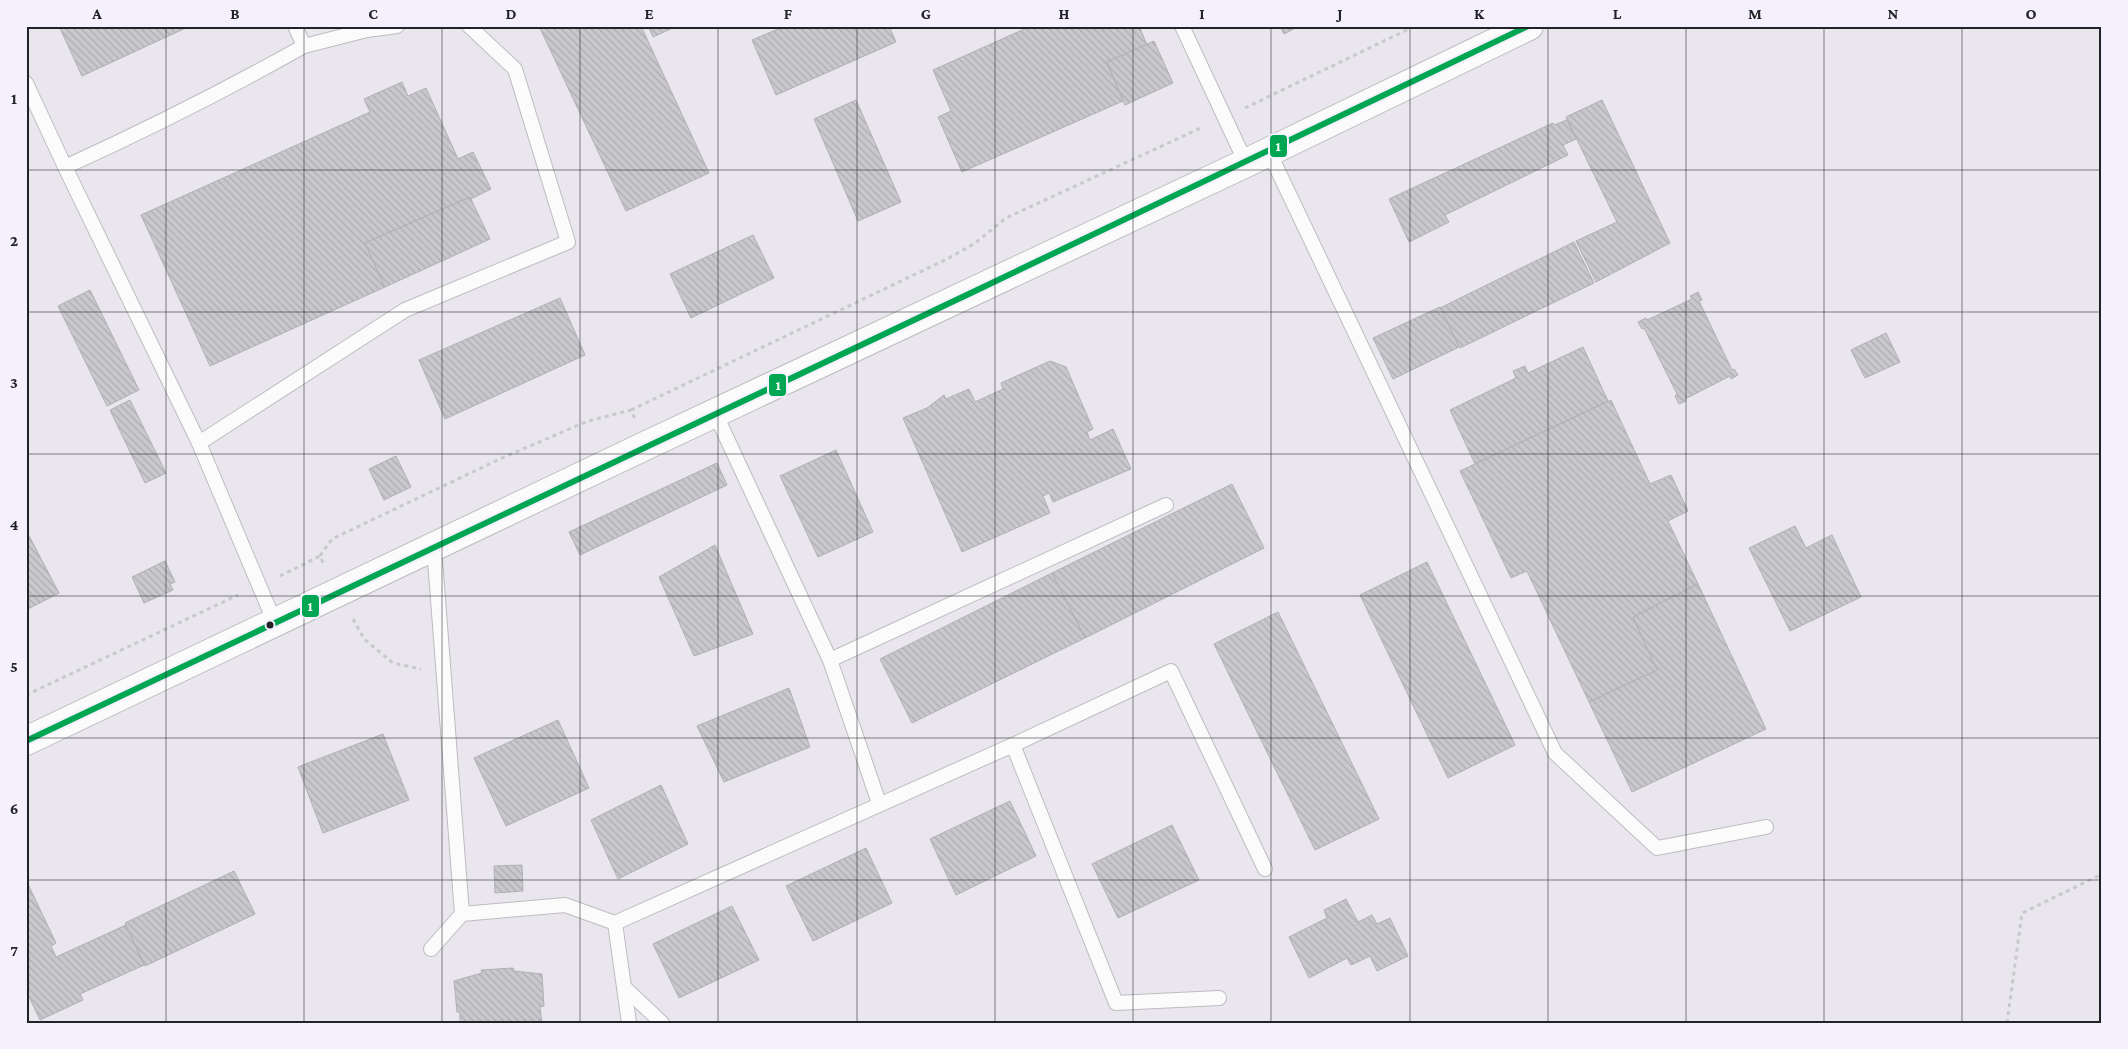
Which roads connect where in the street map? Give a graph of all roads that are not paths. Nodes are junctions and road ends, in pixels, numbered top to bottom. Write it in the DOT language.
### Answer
graph roads {
  1 [pos="295,26"];
  2 [pos="398,26"];
  3 [pos="469,26"];
  4 [pos="1182,26"];
  5 [pos="1529,26"];
  6 [pos="304,46"];
  7 [pos="26,83"];
  8 [pos="1258,158"];
  9 [pos="65,168"];
  10 [pos="715,413"];
  11 [pos="199,443"];
  12 [pos="1166,505"];
  13 [pos="434,547"];
  14 [pos="275,623"];
  15 [pos="830,660"];
  16 [pos="26,741"];
  17 [pos="1013,745"];
  18 [pos="880,803"];
  19 [pos="1766,827"];
  20 [pos="1266,869"];
  21 [pos="462,914"];
  22 [pos="615,923"];
  23 [pos="431,949"];
  24 [pos="624,987"];
  25 [pos="1219,998"];
  26 [pos="629,1023"];
  27 [pos="662,1023"];
  1 -- 6 [label="lane"];
  2 -- 6 [label="lane"];
  3 -- 11 [label="lane"];
  4 -- 8 [label="lane"];
  5 -- 8 [label="main road"];
  6 -- 9 [label="lane"];
  7 -- 9 [label="lane"];
  8 -- 10 [label="main road"];
  8 -- 19 [label="lane"];
  9 -- 11 [label="lane"];
  10 -- 13 [label="main road"];
  10 -- 15 [label="lane"];
  11 -- 14 [label="lane"];
  12 -- 15 [label="lane"];
  13 -- 14 [label="main road"];
  13 -- 21 [label="lane"];
  14 -- 16 [label="main road"];
  15 -- 18 [label="lane"];
  17 -- 18 [label="lane"];
  17 -- 20 [label="lane"];
  17 -- 25 [label="lane"];
  18 -- 22 [label="lane"];
  21 -- 22 [label="lane"];
  21 -- 23 [label="lane"];
  22 -- 24 [label="lane"];
  24 -- 26 [label="lane"];
  24 -- 27 [label="lane"];
}
